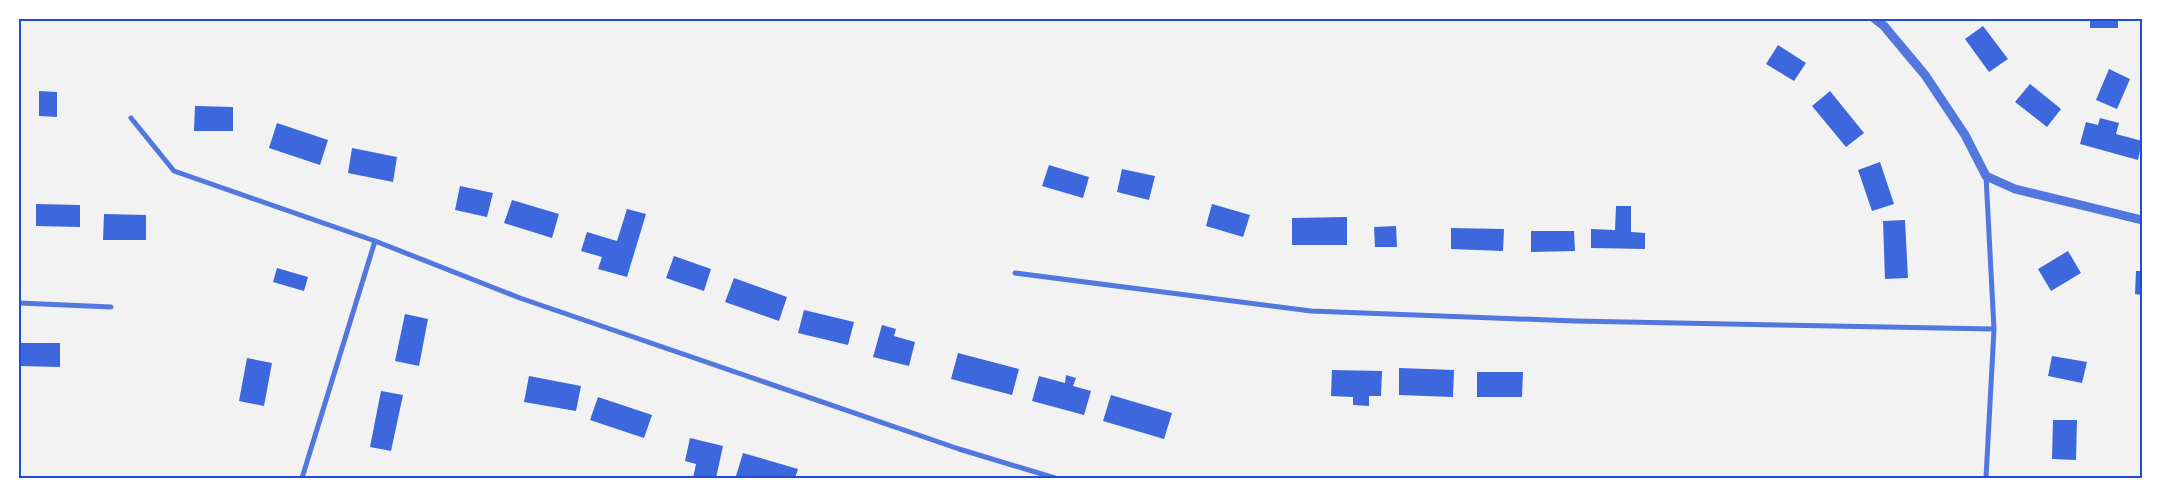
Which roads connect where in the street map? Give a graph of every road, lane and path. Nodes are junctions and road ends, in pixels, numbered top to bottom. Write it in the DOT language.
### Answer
graph roads {
  1 [pos="1875,19"];
  2 [pos="131,118"];
  3 [pos="1986,176"];
  4 [pos="2142,220"];
  5 [pos="375,241"];
  6 [pos="1015,273"];
  7 [pos="19,303"];
  8 [pos="111,307"];
  9 [pos="1994,329"];
  10 [pos="302,478"];
  11 [pos="1055,478"];
  12 [pos="1986,478"];
  1 -- 3 [label="street"];
  2 -- 5 [label="street"];
  3 -- 4 [label="street"];
  3 -- 9 [label="street"];
  5 -- 10 [label="street"];
  5 -- 11 [label="street"];
  6 -- 9 [label="street"];
  7 -- 8 [label="street"];
  9 -- 12 [label="street"];
}
